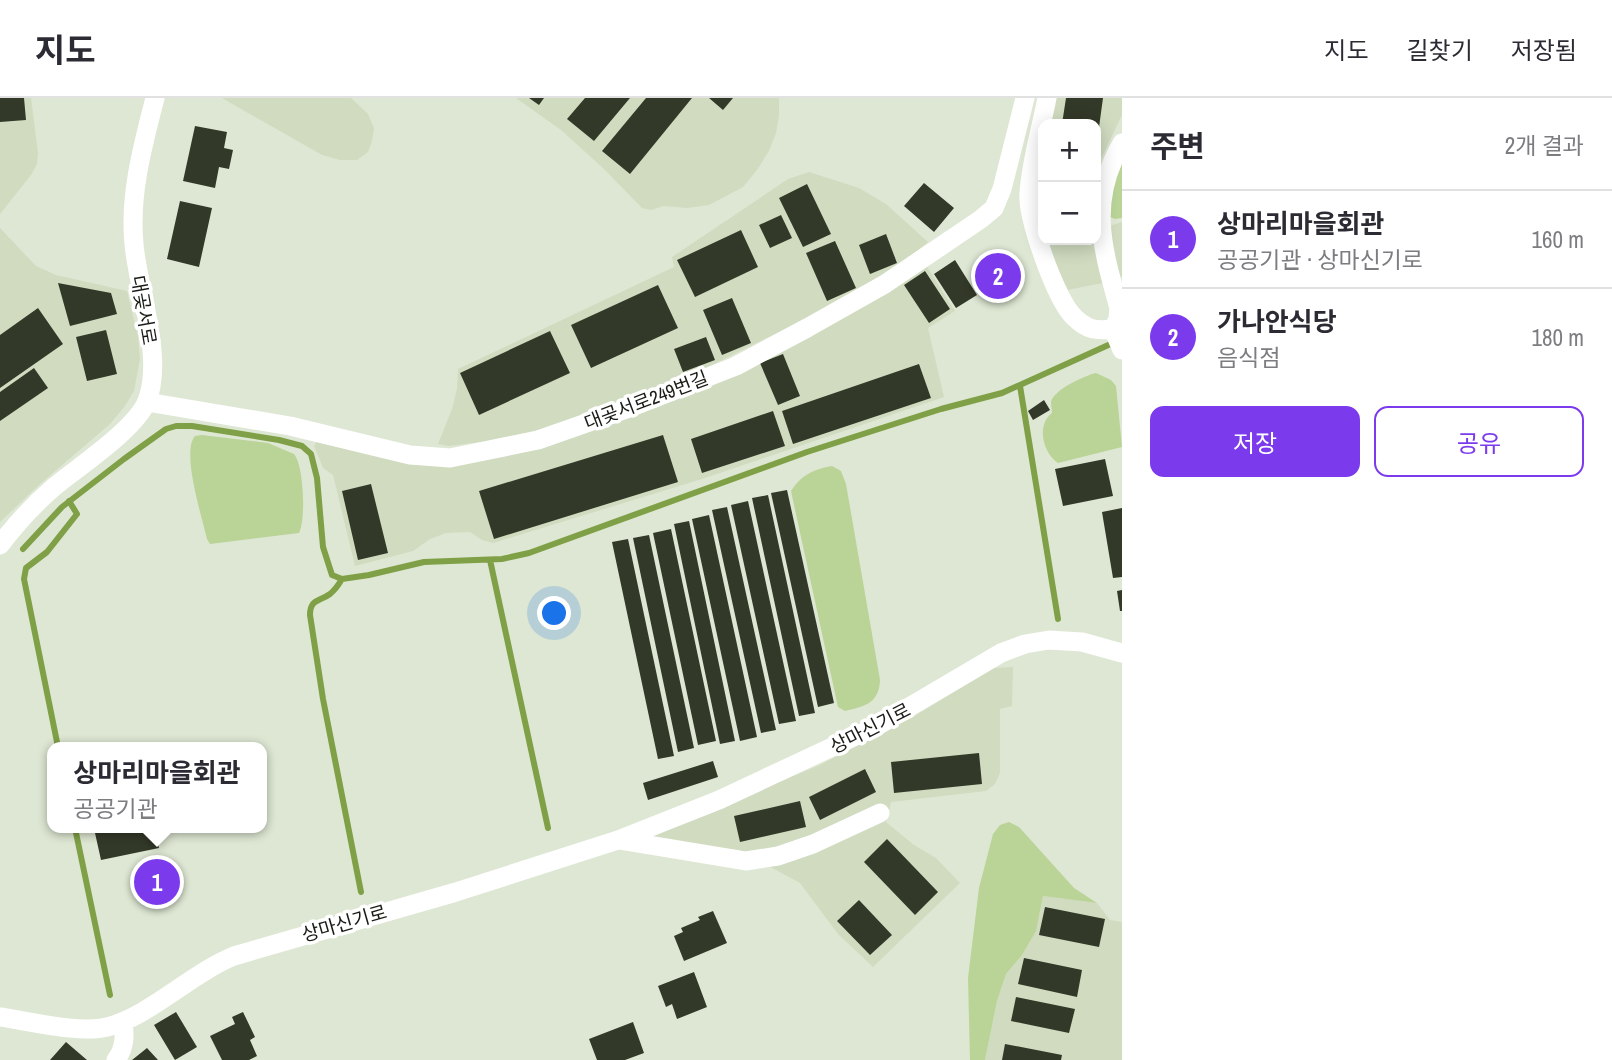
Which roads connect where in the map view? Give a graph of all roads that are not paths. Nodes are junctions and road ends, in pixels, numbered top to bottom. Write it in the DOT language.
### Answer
graph roads {
  1 [pos="155,98"];
  2 [pos="1025,98"];
  3 [pos="1047,98"];
  4 [pos="1122,143"];
  5 [pos="1120,308"];
  6 [pos="1117,338"];
  7 [pos="147,402"];
  8 [pos="0,545"];
  9 [pos="1122,653"];
  10 [pos="880,813"];
  11 [pos="618,840"];
  12 [pos="0,1017"];
  13 [pos="123,1022"];
  14 [pos="116,1060"];
  1 -- 7 [label="street, 대곶서로"];
  2 -- 7 [label="street, 대곶서로249번길"];
  3 -- 6 [label="street"];
  4 -- 5 [label="street"];
  5 -- 6 [label="street"];
  7 -- 8 [label="street, 대곶서로"];
  9 -- 11 [label="street, 상마신기로"];
  10 -- 11 [label="street, 상마신기로"];
  11 -- 13 [label="street, 상마신기로"];
  12 -- 13 [label="street, 상마신기로"];
  13 -- 14 [label="street"];
}
